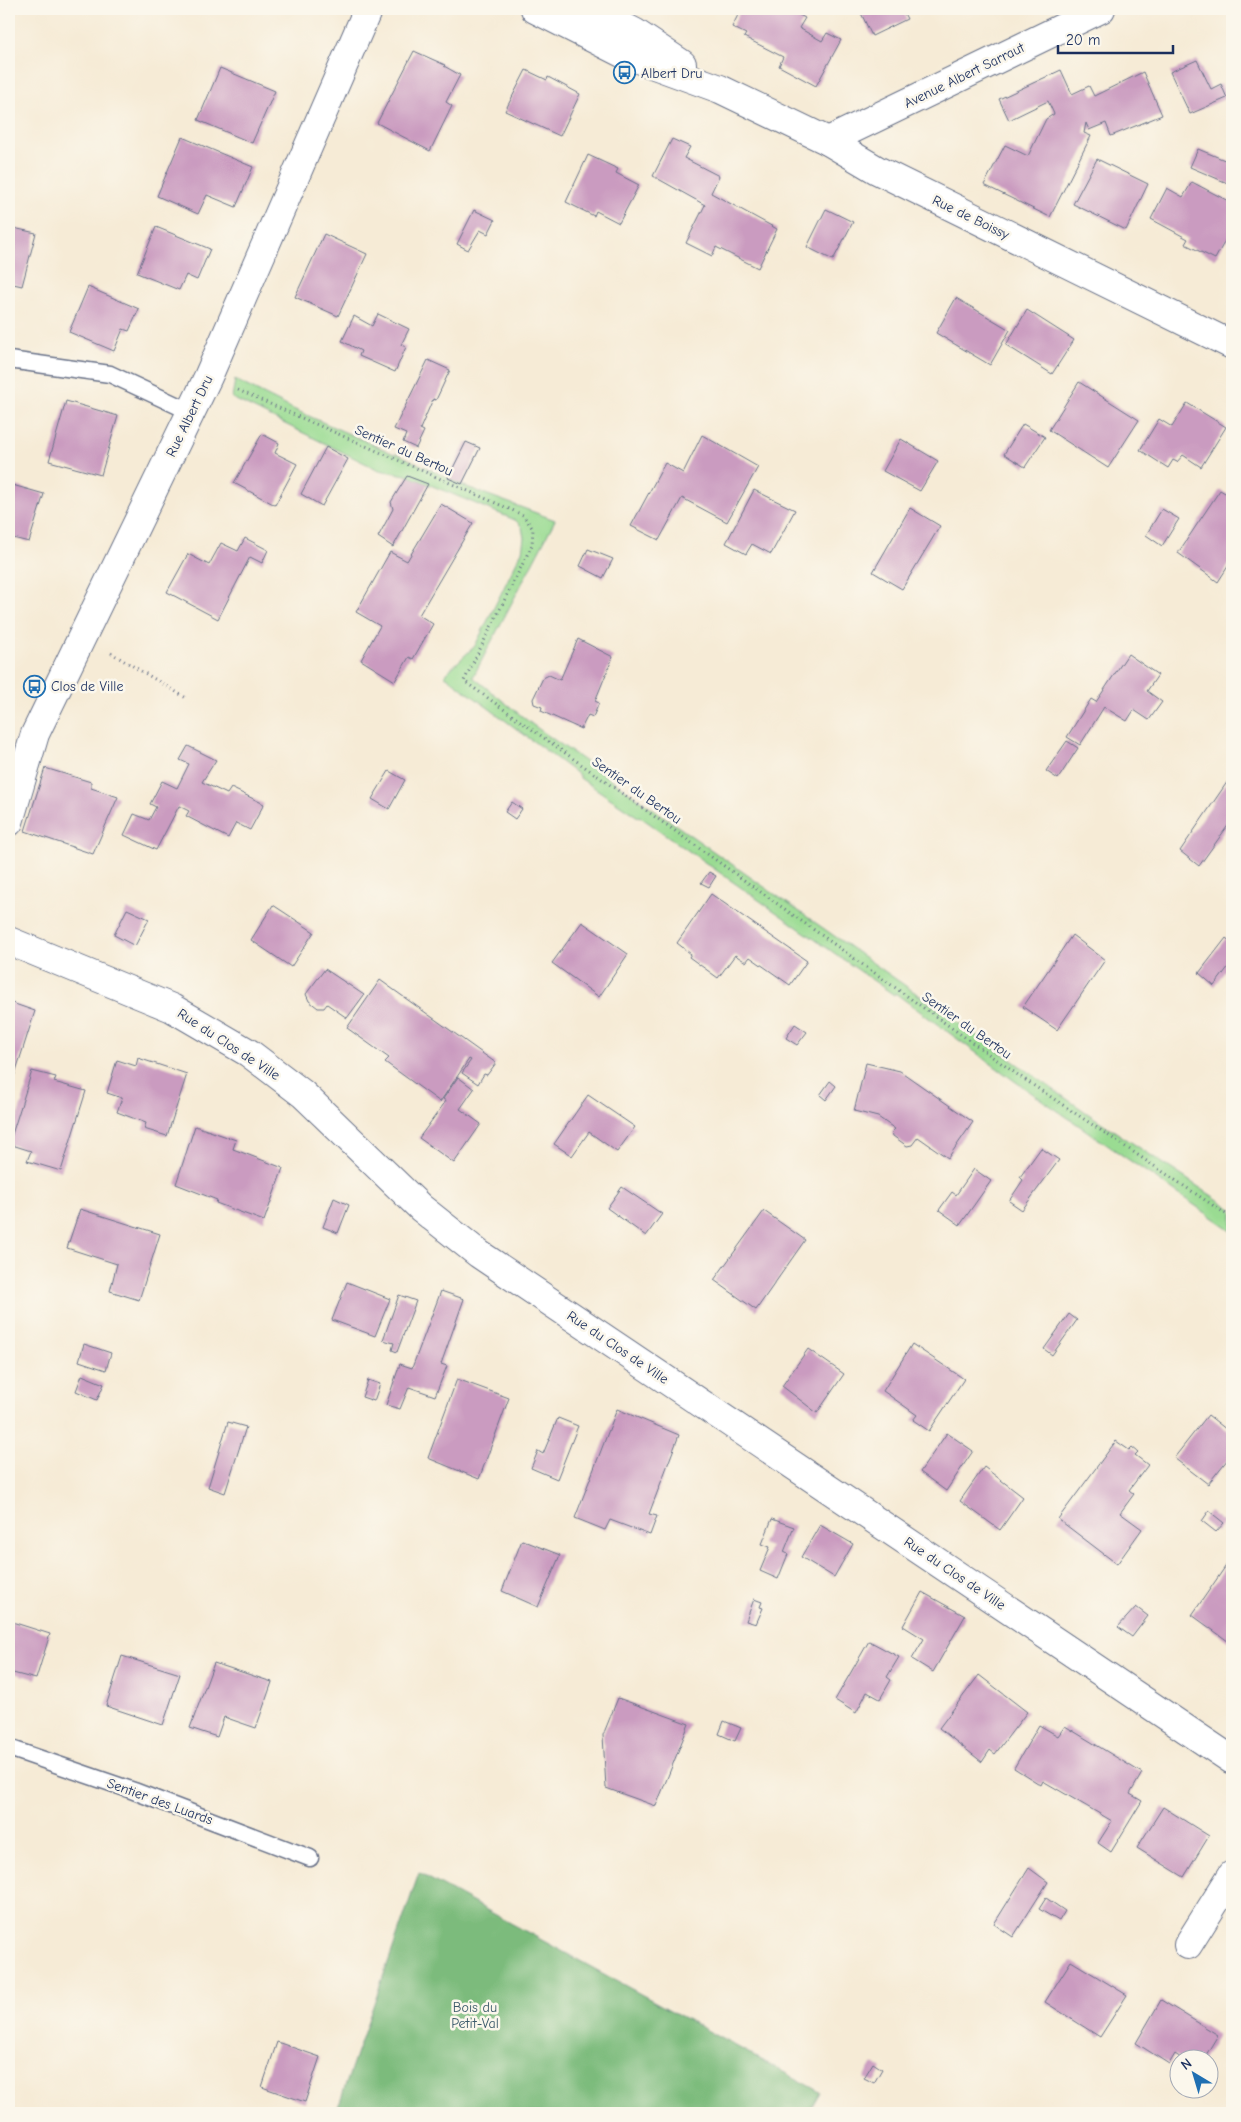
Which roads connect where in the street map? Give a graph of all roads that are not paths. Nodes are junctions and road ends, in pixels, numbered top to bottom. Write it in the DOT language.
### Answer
graph roads {
  1 [pos="368,9"];
  2 [pos="535,9"];
  3 [pos="589,9"];
  4 [pos="1101,9"];
  5 [pos="720,90"];
  6 [pos="828,141"];
  7 [pos="1229,345"];
  8 [pos="9,360"];
  9 [pos="191,412"];
  10 [pos="9,822"];
  11 [pos="9,941"];
  12 [pos="9,1748"];
  13 [pos="1232,1760"];
  14 [pos="310,1858"];
  15 [pos="1232,1875"];
  16 [pos="1188,1945"];
  1 -- 9 [label="street, Rue Albert Dru"];
  2 -- 5 [label="street, Rue de Boissy"];
  3 -- 5 [label="street, Rue de Boissy"];
  4 -- 6 [label="street, Avenue Albert Sarraut"];
  5 -- 6 [label="street, Rue de Boissy"];
  6 -- 7 [label="street, Rue de Boissy"];
  8 -- 9 [label="lane"];
  9 -- 10 [label="street, Rue Albert Dru"];
  11 -- 13 [label="street, Rue du Clos de Ville"];
  12 -- 14 [label="lane, Sentier des Luards"];
  15 -- 16 [label="street"];
}
